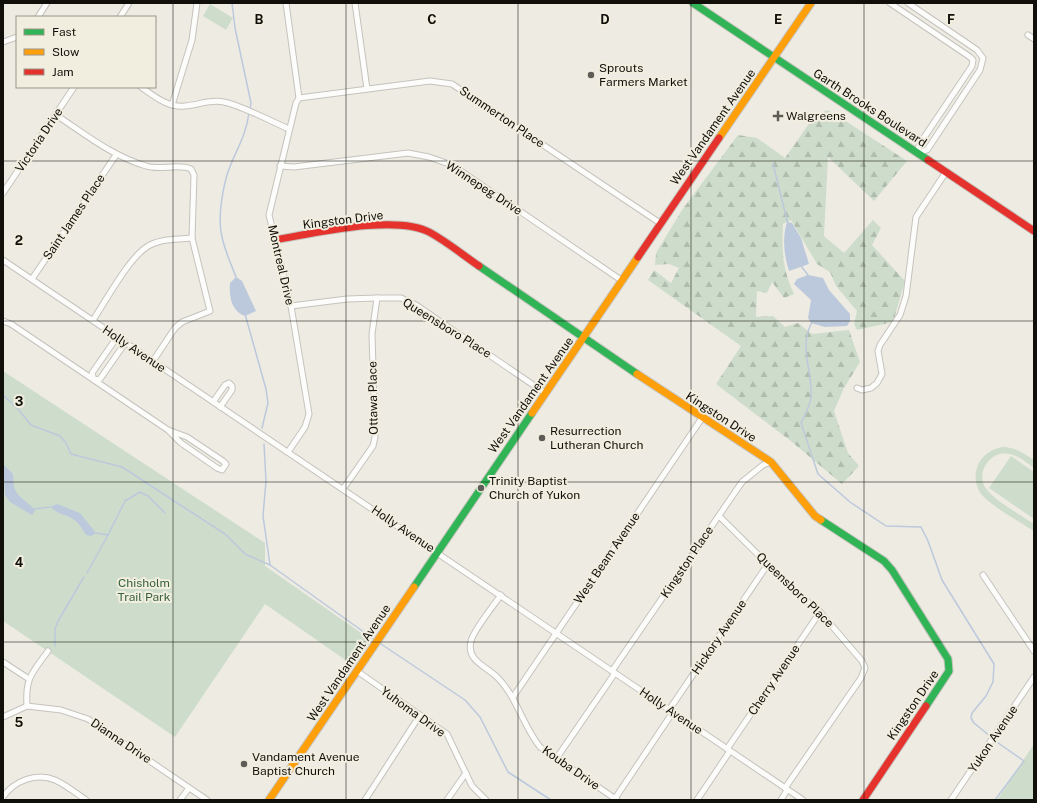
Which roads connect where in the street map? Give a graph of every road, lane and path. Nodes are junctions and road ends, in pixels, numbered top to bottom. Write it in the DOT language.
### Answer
graph roads {
  1 [pos="48,3"];
  2 [pos="129,3"];
  3 [pos="197,3"];
  4 [pos="286,3"];
  5 [pos="355,3"];
  6 [pos="693,3"];
  7 [pos="811,3"];
  8 [pos="890,3"];
  9 [pos="908,3"];
  10 [pos="919,11"];
  11 [pos="39,16"];
  12 [pos="121,16"];
  13 [pos="914,19"];
  14 [pos="1028,35"];
  15 [pos="16,37"];
  16 [pos="1034,39"];
  17 [pos="3,42"];
  18 [pos="774,58"];
  19 [pos="960,84"];
  20 [pos="73,88"];
  21 [pos="142,88"];
  22 [pos="367,89"];
  23 [pos="968,89"];
  24 [pos="299,98"];
  25 [pos="172,105"];
  26 [pos="56,115"];
  27 [pos="930,128"];
  28 [pos="289,129"];
  29 [pos="938,134"];
  30 [pos="918,153"];
  31 [pos="116,155"];
  32 [pos="280,166"];
  33 [pos="946,172"];
  34 [pos="3,193"];
  35 [pos="660,224"];
  36 [pos="1034,230"];
  37 [pos="192,238"];
  38 [pos="274,240"];
  39 [pos="3,260"];
  40 [pos="32,279"];
  41 [pos="621,280"];
  42 [pos="377,298"];
  43 [pos="291,306"];
  44 [pos="3,315"];
  45 [pos="93,320"];
  46 [pos="3,321"];
  47 [pos="11,324"];
  48 [pos="583,337"];
  49 [pos="121,339"];
  50 [pos="153,361"];
  51 [pos="94,380"];
  52 [pos="857,388"];
  53 [pos="545,392"];
  54 [pos="212,402"];
  55 [pos="220,407"];
  56 [pos="702,418"];
  57 [pos="168,430"];
  58 [pos="288,452"];
  59 [pos="771,462"];
  60 [pos="343,489"];
  61 [pos="719,516"];
  62 [pos="436,552"];
  63 [pos="768,564"];
  64 [pos="983,575"];
  65 [pos="501,595"];
  66 [pos="820,612"];
  67 [pos="557,633"];
  68 [pos="48,651"];
  69 [pos="1034,651"];
  70 [pos="3,662"];
  71 [pos="357,671"];
  72 [pos="613,672"];
  73 [pos="1034,677"];
  74 [pos="29,679"];
  75 [pos="1032,686"];
  76 [pos="513,697"];
  77 [pos="27,706"];
  78 [pos="671,711"];
  79 [pos="420,715"];
  80 [pos="3,717"];
  81 [pos="729,750"];
  82 [pos="556,759"];
  83 [pos="466,773"];
  84 [pos="189,788"];
  85 [pos="786,789"];
  86 [pos="3,797"];
  87 [pos="85,800"];
  88 [pos="180,800"];
  89 [pos="207,800"];
  90 [pos="270,800"];
  91 [pos="365,800"];
  92 [pos="447,800"];
  93 [pos="486,800"];
  94 [pos="615,800"];
  95 [pos="697,800"];
  96 [pos="781,800"];
  97 [pos="803,800"];
  98 [pos="863,800"];
  99 [pos="952,800"];
  1 -- 11 [label="street"];
  2 -- 12 [label="street"];
  3 -- 25 [label="street"];
  4 -- 24 [label="street, Montreal Drive"];
  5 -- 22 [label="street"];
  6 -- 18 [label="street, Garth Brooks Boulevard"];
  7 -- 18 [label="street, West Vandament Avenue"];
  8 -- 13 [label="street"];
  9 -- 10 [label="street"];
  10 -- 13 [label="street"];
  10 -- 23 [label="street"];
  13 -- 19 [label="street"];
  14 -- 16 [label="street"];
  15 -- 17 [label="street"];
  18 -- 30 [label="street, Garth Brooks Boulevard"];
  18 -- 35 [label="street, West Vandament Avenue"];
  19 -- 23 [label="street"];
  19 -- 27 [label="street"];
  20 -- 26 [label="street, Victoria Drive"];
  21 -- 25 [label="street"];
  22 -- 24 [label="street, Summerton Place"];
  22 -- 35 [label="street, Summerton Place"];
  23 -- 29 [label="street"];
  24 -- 28 [label="street, Montreal Drive"];
  25 -- 28 [label="street"];
  26 -- 31 [label="street"];
  26 -- 34 [label="street, Victoria Drive"];
  27 -- 29 [label="street"];
  27 -- 30 [label="street"];
  28 -- 32 [label="street, Montreal Drive"];
  29 -- 30 [label="street"];
  30 -- 33 [label="street, Garth Brooks Boulevard"];
  31 -- 37 [label="street"];
  31 -- 40 [label="street, Saint James Place"];
  32 -- 38 [label="street, Montreal Drive"];
  32 -- 41 [label="street, Winnepeg Drive"];
  33 -- 36 [label="street, Garth Brooks Boulevard"];
  33 -- 52 [label="street"];
  35 -- 41 [label="street, West Vandament Avenue"];
  37 -- 45 [label="street"];
  37 -- 50 [label="street"];
  38 -- 43 [label="street, Montreal Drive"];
  38 -- 48 [label="street, Kingston Drive"];
  39 -- 40 [label="street, Holly Avenue"];
  40 -- 45 [label="street, Holly Avenue"];
  41 -- 48 [label="street, West Vandament Avenue"];
  42 -- 43 [label="street, Queensboro Place"];
  42 -- 53 [label="street, Queensboro Place"];
  42 -- 60 [label="street, Ottawa Place"];
  43 -- 58 [label="street, Montreal Drive"];
  44 -- 47 [label="street"];
  45 -- 49 [label="street, Holly Avenue"];
  46 -- 47 [label="street"];
  47 -- 51 [label="street"];
  48 -- 53 [label="street, West Vandament Avenue"];
  48 -- 56 [label="street, Kingston Drive"];
  49 -- 50 [label="street, Holly Avenue"];
  49 -- 51 [label="street"];
  49 -- 51 [label="street"];
  50 -- 54 [label="street, Holly Avenue"];
  51 -- 57 [label="street"];
  53 -- 62 [label="street, West Vandament Avenue"];
  54 -- 55 [label="street, Holly Avenue"];
  54 -- 55 [label="street"];
  55 -- 58 [label="street, Holly Avenue"];
  56 -- 59 [label="street, Kingston Drive"];
  56 -- 67 [label="street, West Beam Avenue"];
  57 -- 57 [label="street"];
  58 -- 60 [label="street, Holly Avenue"];
  59 -- 61 [label="street, Kingston Place"];
  59 -- 98 [label="street, Kingston Drive"];
  60 -- 62 [label="street, Holly Avenue"];
  61 -- 63 [label="street, Queensboro Place"];
  61 -- 72 [label="street, Kingston Place"];
  62 -- 65 [label="street, Holly Avenue"];
  62 -- 71 [label="street, West Vandament Avenue"];
  63 -- 66 [label="street, Queensboro Place"];
  63 -- 78 [label="street, Hickory Avenue"];
  64 -- 69 [label="street"];
  65 -- 67 [label="street, Holly Avenue"];
  65 -- 76 [label="street, Kouba Drive"];
  66 -- 81 [label="street, Cherry Avenue"];
  66 -- 85 [label="street, Queensboro Place"];
  67 -- 72 [label="street, Holly Avenue"];
  67 -- 76 [label="street, West Beam Avenue"];
  68 -- 74 [label="street"];
  70 -- 74 [label="street"];
  71 -- 79 [label="street, Yuhoma Drive"];
  71 -- 90 [label="street, West Vandament Avenue"];
  72 -- 78 [label="street, Holly Avenue"];
  72 -- 82 [label="street, Kingston Place"];
  73 -- 75 [label="street, Yukon Avenue"];
  74 -- 77 [label="street"];
  75 -- 99 [label="street, Yukon Avenue"];
  76 -- 82 [label="street, Kouba Drive"];
  77 -- 80 [label="street"];
  77 -- 84 [label="street, Dianna Drive"];
  78 -- 81 [label="street, Holly Avenue"];
  78 -- 94 [label="street, Hickory Avenue"];
  79 -- 83 [label="street, Yuhoma Drive"];
  79 -- 91 [label="street"];
  81 -- 85 [label="street, Holly Avenue"];
  81 -- 95 [label="street, Cherry Avenue"];
  82 -- 94 [label="street, Kouba Drive"];
  83 -- 92 [label="street"];
  83 -- 93 [label="street, Yuhoma Drive"];
  84 -- 88 [label="street"];
  84 -- 89 [label="street, Dianna Drive"];
  85 -- 96 [label="street, Queensboro Place"];
  85 -- 97 [label="street, Holly Avenue"];
  86 -- 87 [label="street"];
}
